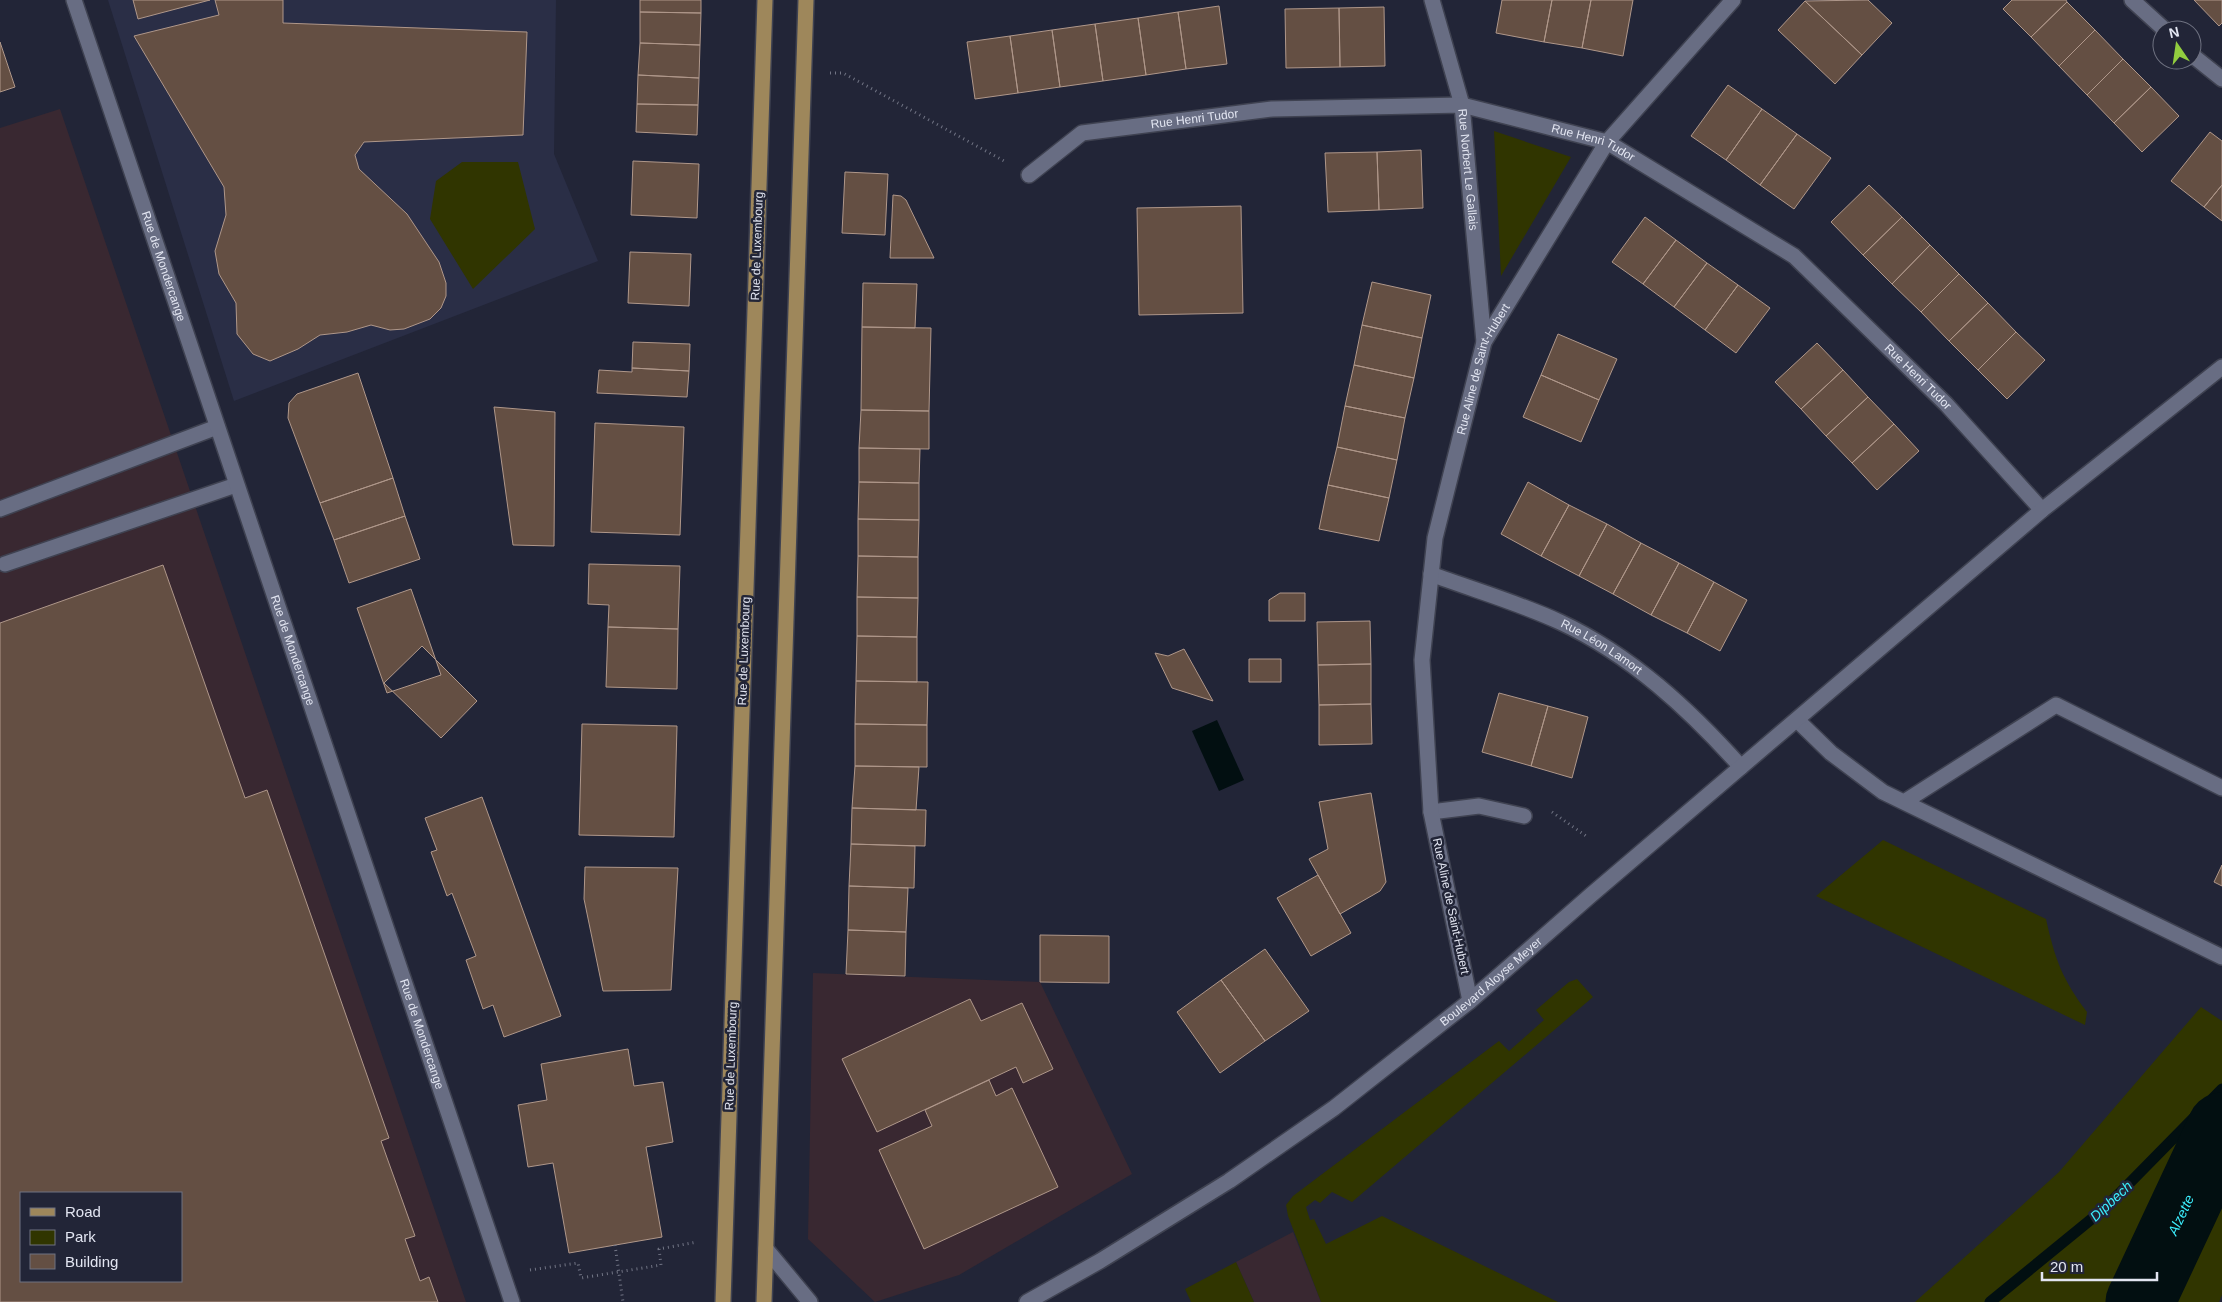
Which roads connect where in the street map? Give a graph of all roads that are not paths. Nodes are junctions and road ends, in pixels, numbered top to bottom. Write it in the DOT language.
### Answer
graph roads {
  1 [pos="74,0"];
  2 [pos="764,0"];
  3 [pos="806,0"];
  4 [pos="1432,0"];
  5 [pos="1733,0"];
  6 [pos="2132,0"];
  7 [pos="2154,20"];
  8 [pos="2202,62"];
  9 [pos="2222,79"];
  10 [pos="1462,105"];
  11 [pos="1607,142"];
  12 [pos="1029,175"];
  13 [pos="1484,342"];
  14 [pos="2222,367"];
  15 [pos="217,427"];
  16 [pos="236,485"];
  17 [pos="0,509"];
  18 [pos="2042,510"];
  19 [pos="5,564"];
  20 [pos="1431,574"];
  21 [pos="1797,720"];
  22 [pos="1741,767"];
  23 [pos="2222,788"];
  24 [pos="1904,802"];
  25 [pos="1431,812"];
  26 [pos="1524,816"];
  27 [pos="2222,957"];
  28 [pos="1470,1001"];
  29 [pos="766,1249"];
  30 [pos="512,1302"];
  31 [pos="723,1302"];
  32 [pos="764,1302"];
  33 [pos="810,1302"];
  34 [pos="1027,1302"];
  1 -- 15 [label="street, Rue de Mondercange"];
  2 -- 31 [label="main road, Rue de Luxembourg"];
  3 -- 29 [label="main road"];
  4 -- 10 [label="street, Rue Norbert Le Gallais"];
  5 -- 11 [label="street, Rue Aline de Saint-Hubert"];
  6 -- 7 [label="street"];
  8 -- 9 [label="street"];
  10 -- 11 [label="street, Rue Henri Tudor"];
  10 -- 12 [label="street, Rue Henri Tudor"];
  10 -- 13 [label="street, Rue Norbert Le Gallais"];
  11 -- 13 [label="street, Rue Aline de Saint-Hubert"];
  11 -- 18 [label="street, Rue Henri Tudor"];
  13 -- 20 [label="street, Rue Aline de Saint-Hubert"];
  14 -- 18 [label="street, Boulevard Aloyse Meyer"];
  15 -- 16 [label="street, Rue de Mondercange"];
  15 -- 17 [label="street"];
  16 -- 19 [label="street"];
  16 -- 30 [label="street, Rue de Mondercange"];
  18 -- 21 [label="street, Boulevard Aloyse Meyer"];
  20 -- 22 [label="street, Rue Léon Lamort"];
  20 -- 25 [label="street, Rue Aline de Saint-Hubert"];
  21 -- 22 [label="street, Boulevard Aloyse Meyer"];
  21 -- 24 [label="street"];
  22 -- 28 [label="street, Boulevard Aloyse Meyer"];
  23 -- 24 [label="street"];
  24 -- 27 [label="street"];
  25 -- 26 [label="street"];
  25 -- 28 [label="street, Rue Aline de Saint-Hubert"];
  28 -- 34 [label="street, Boulevard Aloyse Meyer"];
  29 -- 32 [label="main road"];
  29 -- 33 [label="street"];
}
